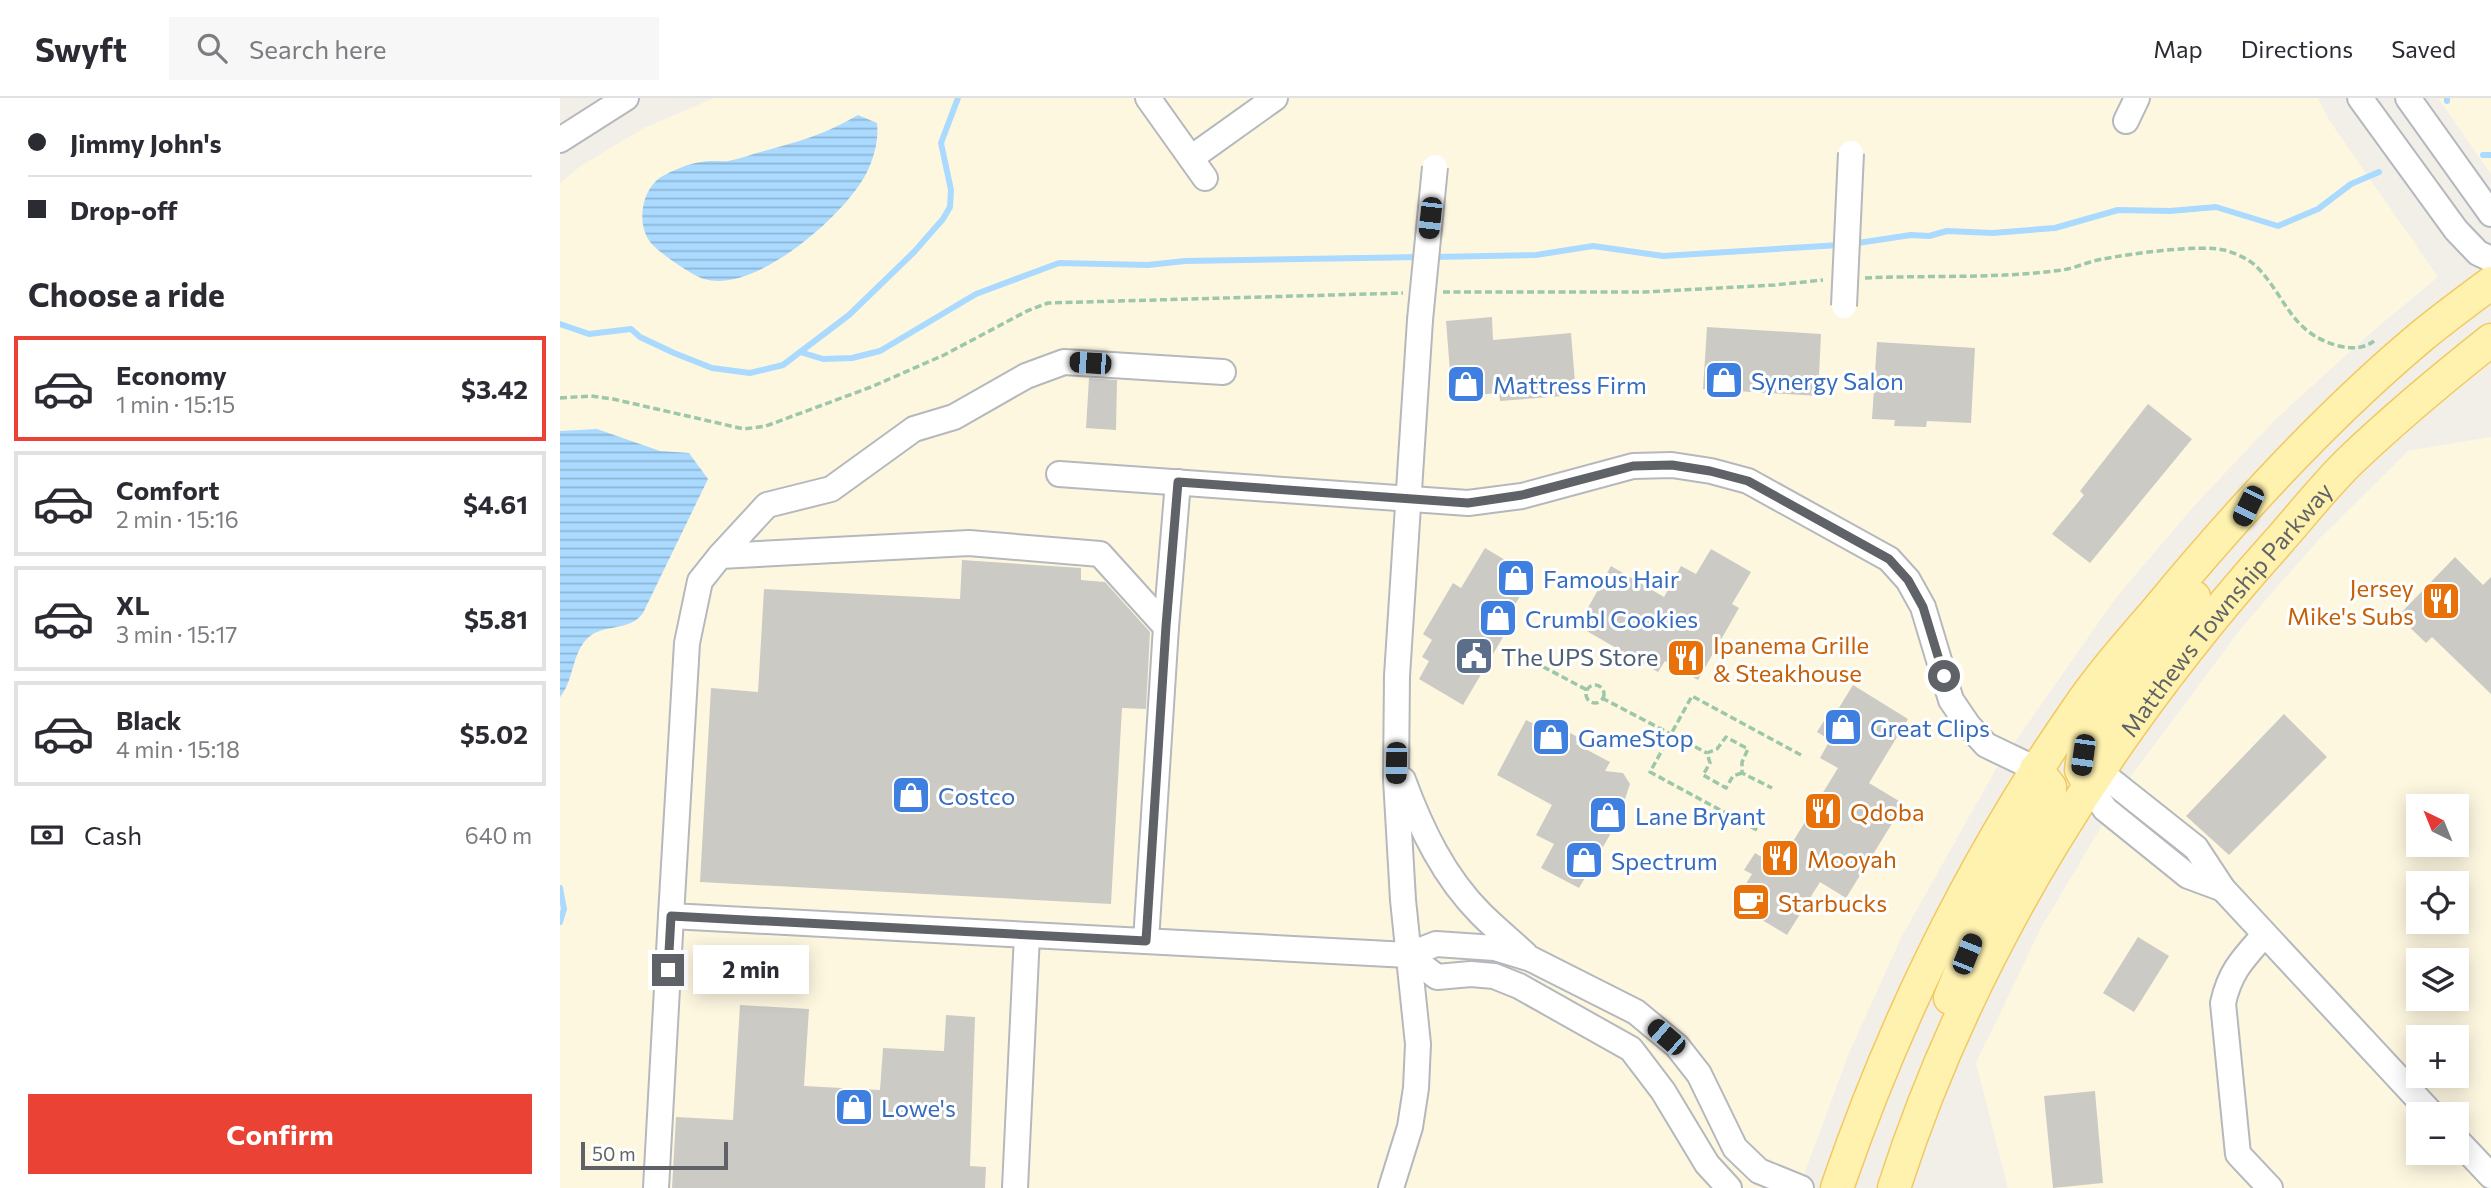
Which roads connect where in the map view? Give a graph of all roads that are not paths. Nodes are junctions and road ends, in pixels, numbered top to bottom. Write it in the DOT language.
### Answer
graph roads {
  1 [pos="626,98"];
  2 [pos="1148,98"];
  3 [pos="1275,98"];
  4 [pos="2137,98"];
  5 [pos="2360,98"];
  6 [pos="2408,98"];
  7 [pos="2126,121"];
  8 [pos="560,140"];
  9 [pos="1851,153"];
  10 [pos="1435,167"];
  11 [pos="2491,214"];
  12 [pos="2491,259"];
  13 [pos="2491,283"];
  14 [pos="1844,306"];
  15 [pos="2491,340"];
  16 [pos="1223,372"];
  17 [pos="1059,474"];
  18 [pos="1178,482"];
  19 [pos="1409,499"];
  20 [pos="2248,506"];
  21 [pos="720,556"];
  22 [pos="1166,626"];
  23 [pos="1396,763"];
  24 [pos="2036,769"];
  25 [pos="2094,778"];
  26 [pos="671,916"];
  27 [pos="1027,935"];
  28 [pos="2264,935"];
  29 [pos="1146,941"];
  30 [pos="1408,956"];
  31 [pos="1531,959"];
  32 [pos="1935,1078"];
  33 [pos="2421,1102"];
  34 [pos="2469,1153"];
  35 [pos="2491,1176"];
  36 [pos="656,1188"];
  37 [pos="1015,1188"];
  38 [pos="1391,1188"];
  39 [pos="1729,1188"];
  40 [pos="1801,1188"];
  41 [pos="1837,1188"];
  42 [pos="1895,1188"];
  43 [pos="2270,1188"];
  1 -- 8 [label="street"];
  2 -- 3 [label="street"];
  4 -- 7 [label="street"];
  5 -- 12 [label="street"];
  6 -- 11 [label="street"];
  9 -- 14 [label="street, bridge"];
  10 -- 19 [label="street, bridge"];
  13 -- 20 [label="main road, Matthews Township Parkway"];
  15 -- 25 [label="main road, Matthews Township Parkway"];
  16 -- 21 [label="street"];
  17 -- 18 [label="street"];
  18 -- 19 [label="street"];
  18 -- 22 [label="street"];
  19 -- 23 [label="street"];
  19 -- 24 [label="street"];
  20 -- 24 [label="main road, Matthews Township Parkway"];
  20 -- 25 [label="main road"];
  21 -- 22 [label="street"];
  21 -- 26 [label="street"];
  22 -- 29 [label="street"];
  23 -- 30 [label="street"];
  23 -- 31 [label="street"];
  24 -- 32 [label="main road"];
  24 -- 41 [label="main road, Matthews Township Parkway"];
  25 -- 28 [label="street"];
  25 -- 32 [label="main road, Matthews Township Parkway"];
  26 -- 27 [label="street"];
  26 -- 36 [label="street"];
  27 -- 29 [label="street"];
  27 -- 37 [label="street"];
  28 -- 33 [label="street"];
  28 -- 43 [label="street"];
  29 -- 30 [label="street"];
  30 -- 31 [label="street"];
  30 -- 38 [label="street"];
  30 -- 39 [label="street"];
  31 -- 40 [label="street"];
  32 -- 42 [label="main road, Matthews Township Parkway"];
  34 -- 35 [label="street"];
}
